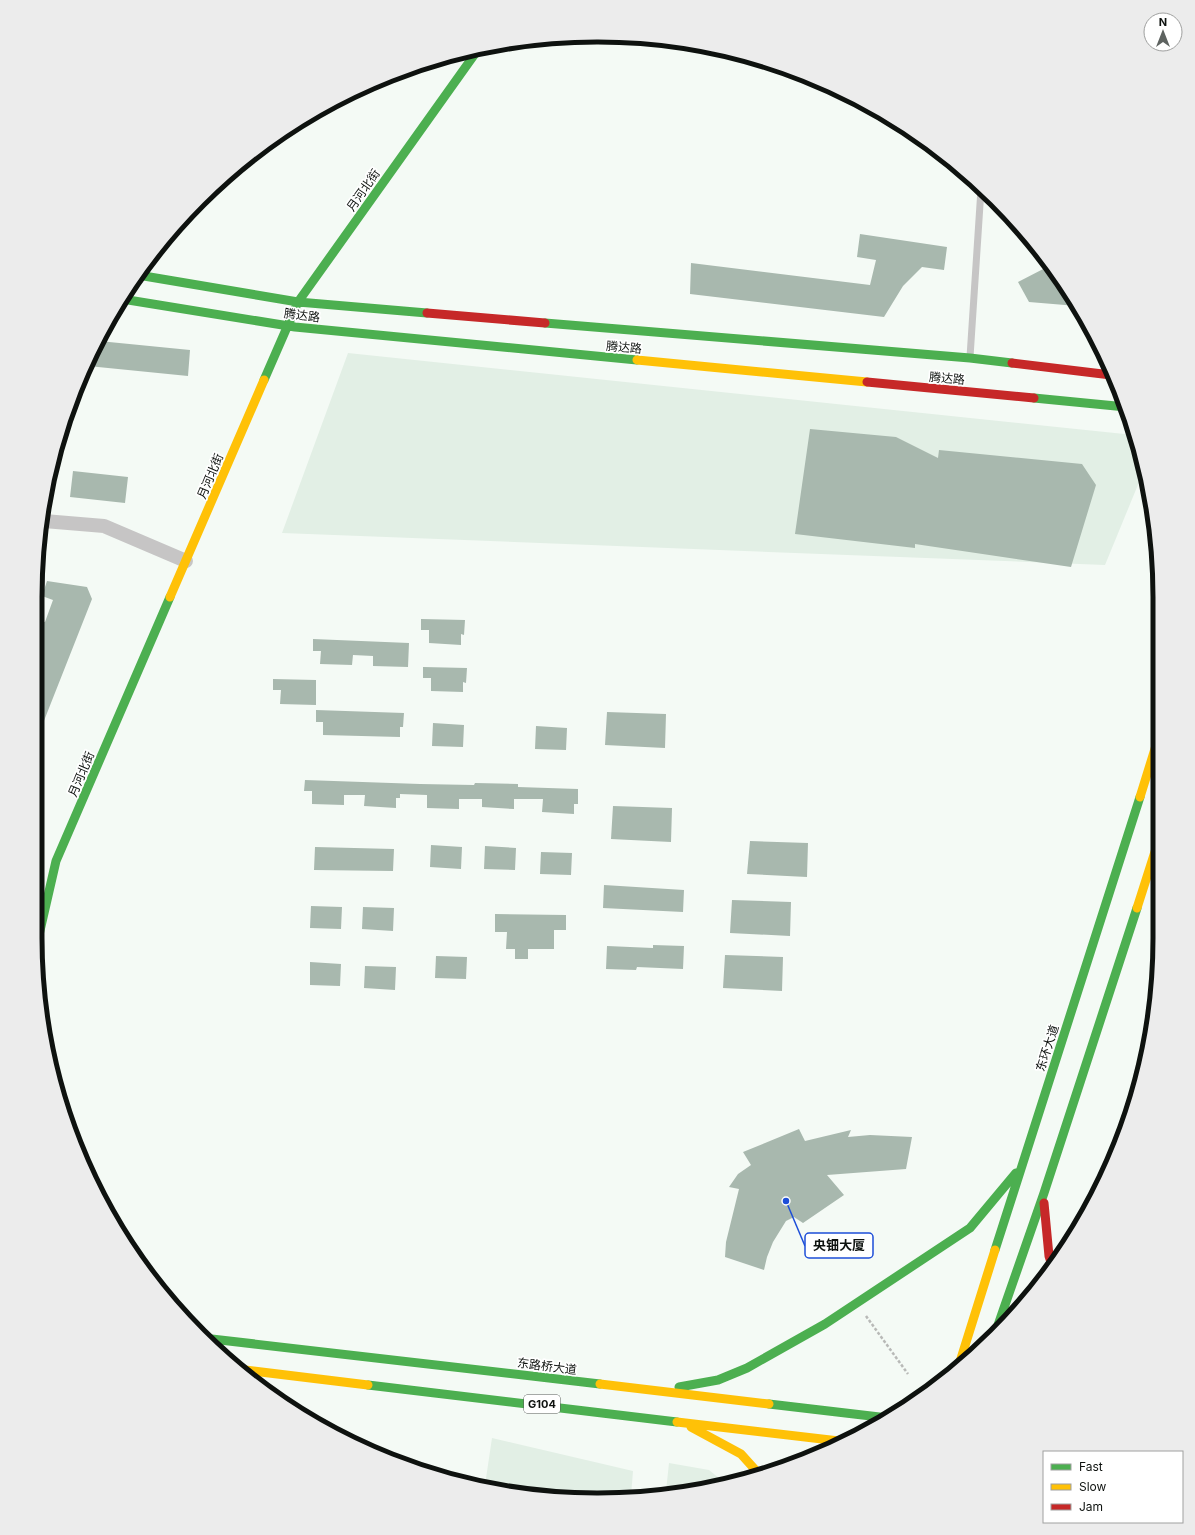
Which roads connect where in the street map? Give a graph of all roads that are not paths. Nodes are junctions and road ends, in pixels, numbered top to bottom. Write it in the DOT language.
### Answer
graph roads {
  1 [pos="473,57"];
  2 [pos="981,196"];
  3 [pos="145,276"];
  4 [pos="129,300"];
  5 [pos="298,302"];
  6 [pos="288,326"];
  7 [pos="970,358"];
  8 [pos="1106,373"];
  9 [pos="1119,406"];
  10 [pos="48,521"];
  11 [pos="186,561"];
  12 [pos="1153,755"];
  13 [pos="1153,858"];
  14 [pos="42,922"];
  15 [pos="1023,1164"];
  16 [pos="1044,1193"];
  17 [pos="1050,1259"];
  18 [pos="1000,1320"];
  19 [pos="215,1339"];
  20 [pos="961,1357"];
  21 [pos="250,1371"];
  22 [pos="658,1391"];
  23 [pos="878,1417"];
  24 [pos="678,1420"];
  25 [pos="834,1440"];
  26 [pos="755,1470"];
  1 -- 5 [label="main road, 月河北街"];
  2 -- 7 [label="lane"];
  3 -- 5 [label="main road, 腾达路"];
  4 -- 6 [label="main road, 腾达路"];
  5 -- 6 [label="main road, 月河北街"];
  5 -- 7 [label="main road, 腾达路"];
  6 -- 9 [label="main road, 腾达路"];
  6 -- 11 [label="main road, 月河北街"];
  7 -- 8 [label="main road, 腾达路"];
  10 -- 11 [label="street"];
  11 -- 14 [label="main road, 月河北街"];
  12 -- 15 [label="main road, 东环大道"];
  13 -- 16 [label="main road"];
  15 -- 20 [label="main road, 东环大道"];
  15 -- 22 [label="main road"];
  16 -- 17 [label="main road"];
  16 -- 18 [label="main road"];
  19 -- 22 [label="main road, 东路桥大道 / G104"];
  21 -- 24 [label="main road, G104"];
  22 -- 23 [label="main road, 东路桥大道"];
  24 -- 25 [label="main road, G104"];
  24 -- 26 [label="main road"];
}
